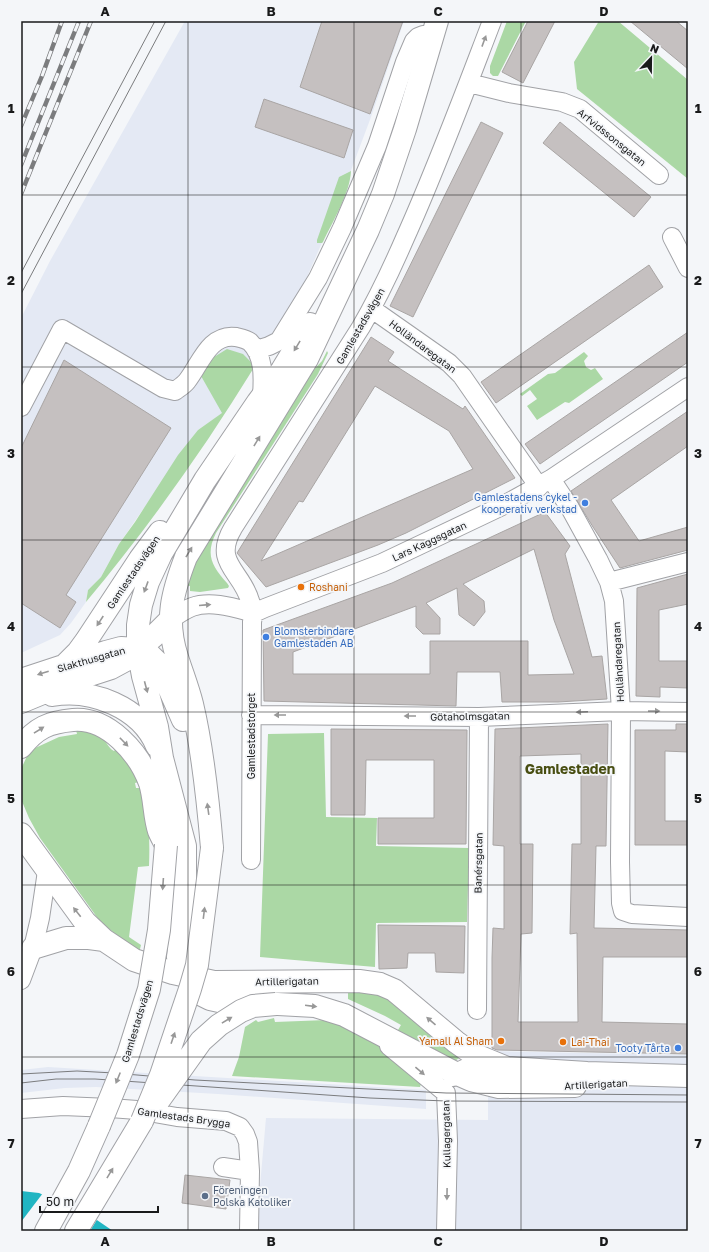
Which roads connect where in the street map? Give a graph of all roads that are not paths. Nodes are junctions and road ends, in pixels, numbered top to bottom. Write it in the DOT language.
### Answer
graph roads {
  1 [pos="492,21"];
  2 [pos="435,29"];
  3 [pos="469,83"];
  4 [pos="659,175"];
  5 [pos="345,220"];
  6 [pos="368,229"];
  7 [pos="672,237"];
  8 [pos="350,267"];
  9 [pos="688,268"];
  10 [pos="372,308"];
  11 [pos="256,350"];
  12 [pos="688,387"];
  13 [pos="262,397"];
  14 [pos="21,406"];
  15 [pos="205,480"];
  16 [pos="545,483"];
  17 [pos="688,562"];
  18 [pos="609,582"];
  19 [pos="254,613"];
  20 [pos="170,620"];
  21 [pos="138,648"];
  22 [pos="64,666"];
  23 [pos="21,680"];
  24 [pos="24,703"];
  25 [pos="621,711"];
  26 [pos="688,712"];
  27 [pos="251,715"];
  28 [pos="479,716"];
  29 [pos="21,747"];
  30 [pos="162,758"];
  31 [pos="202,762"];
  32 [pos="21,834"];
  33 [pos="176,846"];
  34 [pos="251,860"];
  35 [pos="47,871"];
  36 [pos="688,917"];
  37 [pos="104,940"];
  38 [pos="33,948"];
  39 [pos="21,980"];
  40 [pos="190,989"];
  41 [pos="276,1004"];
  42 [pos="477,1010"];
  43 [pos="344,1015"];
  44 [pos="455,1073"];
  45 [pos="587,1073"];
  46 [pos="678,1076"];
  47 [pos="446,1093"];
  48 [pos="21,1109"];
  49 [pos="142,1121"];
  50 [pos="224,1168"];
  51 [pos="250,1171"];
  52 [pos="46,1231"];
  53 [pos="76,1231"];
  54 [pos="249,1231"];
  55 [pos="446,1231"];
  3 -- 1 [label="street, Gamlestadsvägen, one-way"];
  2 -- 5 [label="street, Gamlestadsvägen"];
  2 -- 6 [label="main road, Gamlestadsvägen"];
  3 -- 4 [label="street, Arfvidssonsgatan"];
  3 -- 10 [label="street, Gamlestadsvägen"];
  5 -- 6 [label="street"];
  5 -- 11 [label="street, Gamlestadsvägen"];
  6 -- 8 [label="main road, Gamlestadsvägen"];
  7 -- 9 [label="street"];
  8 -- 13 [label="main road, Gamlestadsvägen, one-way"];
  20 -- 8 [label="main road, Gamlestadsvägen, one-way"];
  10 -- 16 [label="street, Holländaregatan"];
  10 -- 19 [label="street, Gamlestadsvägen"];
  11 -- 13 [label="street"];
  11 -- 14 [label="street"];
  12 -- 16 [label="street, Lars Kaggsgatan"];
  13 -- 15 [label="main road, Gamlestadsvägen"];
  15 -- 21 [label="main road, Gamlestadsvägen, one-way"];
  15 -- 22 [label="main road, Gamlestadsvägen, one-way"];
  16 -- 18 [label="street, Holländaregatan"];
  16 -- 19 [label="street, Lars Kaggsgatan"];
  17 -- 18 [label="street"];
  18 -- 25 [label="street, Holländaregatan"];
  20 -- 19 [label="street, one-way"];
  19 -- 27 [label="street, Gamlestadstorget"];
  20 -- 21 [label="main road"];
  20 -- 31 [label="main road, Gamlestadsvägen"];
  21 -- 22 [label="main road, Slakthusgatan"];
  21 -- 24 [label="main road, Slakthusgatan"];
  21 -- 30 [label="main road, Gamlestadsvägen, one-way"];
  21 -- 31 [label="main road, Gamlestadsvägen"];
  22 -- 23 [label="main road, Slakthusgatan, one-way"];
  24 -- 30 [label="main road, Slakthusgatan"];
  25 -- 26 [label="street, Götaholmsgatan, one-way"];
  25 -- 28 [label="street, Götaholmsgatan, one-way"];
  25 -- 36 [label="street, Holländaregatan"];
  28 -- 27 [label="street, Götaholmsgatan, one-way"];
  27 -- 34 [label="street, Gamlestadstorget"];
  28 -- 42 [label="street, Banérsgatan"];
  29 -- 33 [label="main road, one-way"];
  30 -- 33 [label="main road, Gamlestadsvägen"];
  40 -- 31 [label="main road, Gamlestadsvägen, one-way, bridge"];
  32 -- 35 [label="main road, Artillerigatan"];
  33 -- 40 [label="main road, Gamlestadsvägen"];
  33 -- 52 [label="main road, Gamlestadsvägen, one-way, bridge"];
  37 -- 35 [label="main road, Artillerigatan, one-way"];
  35 -- 38 [label="street"];
  37 -- 38 [label="main road"];
  45 -- 37 [label="main road, Artillerigatan, one-way"];
  38 -- 39 [label="street"];
  40 -- 41 [label="main road, Artillerigatan, bridge"];
  49 -- 40 [label="main road, Gamlestadsvägen, one-way, bridge"];
  41 -- 43 [label="main road, Artillerigatan, one-way"];
  49 -- 41 [label="main road, Artillerigatan, one-way, bridge"];
  43 -- 44 [label="main road, Artillerigatan"];
  43 -- 47 [label="street, Kullagergatan, one-way"];
  44 -- 45 [label="street, Artillerigatan"];
  44 -- 46 [label="main road, Artillerigatan"];
  44 -- 47 [label="street"];
  45 -- 46 [label="main road, Artillerigatan"];
  47 -- 55 [label="street, Kullagergatan, one-way"];
  48 -- 51 [label="street, Gamlestads Brygga"];
  53 -- 49 [label="main road, Gamlestadsvägen, one-way"];
  50 -- 51 [label="street"];
  51 -- 54 [label="street, Gamlestads Brygga"];
}
